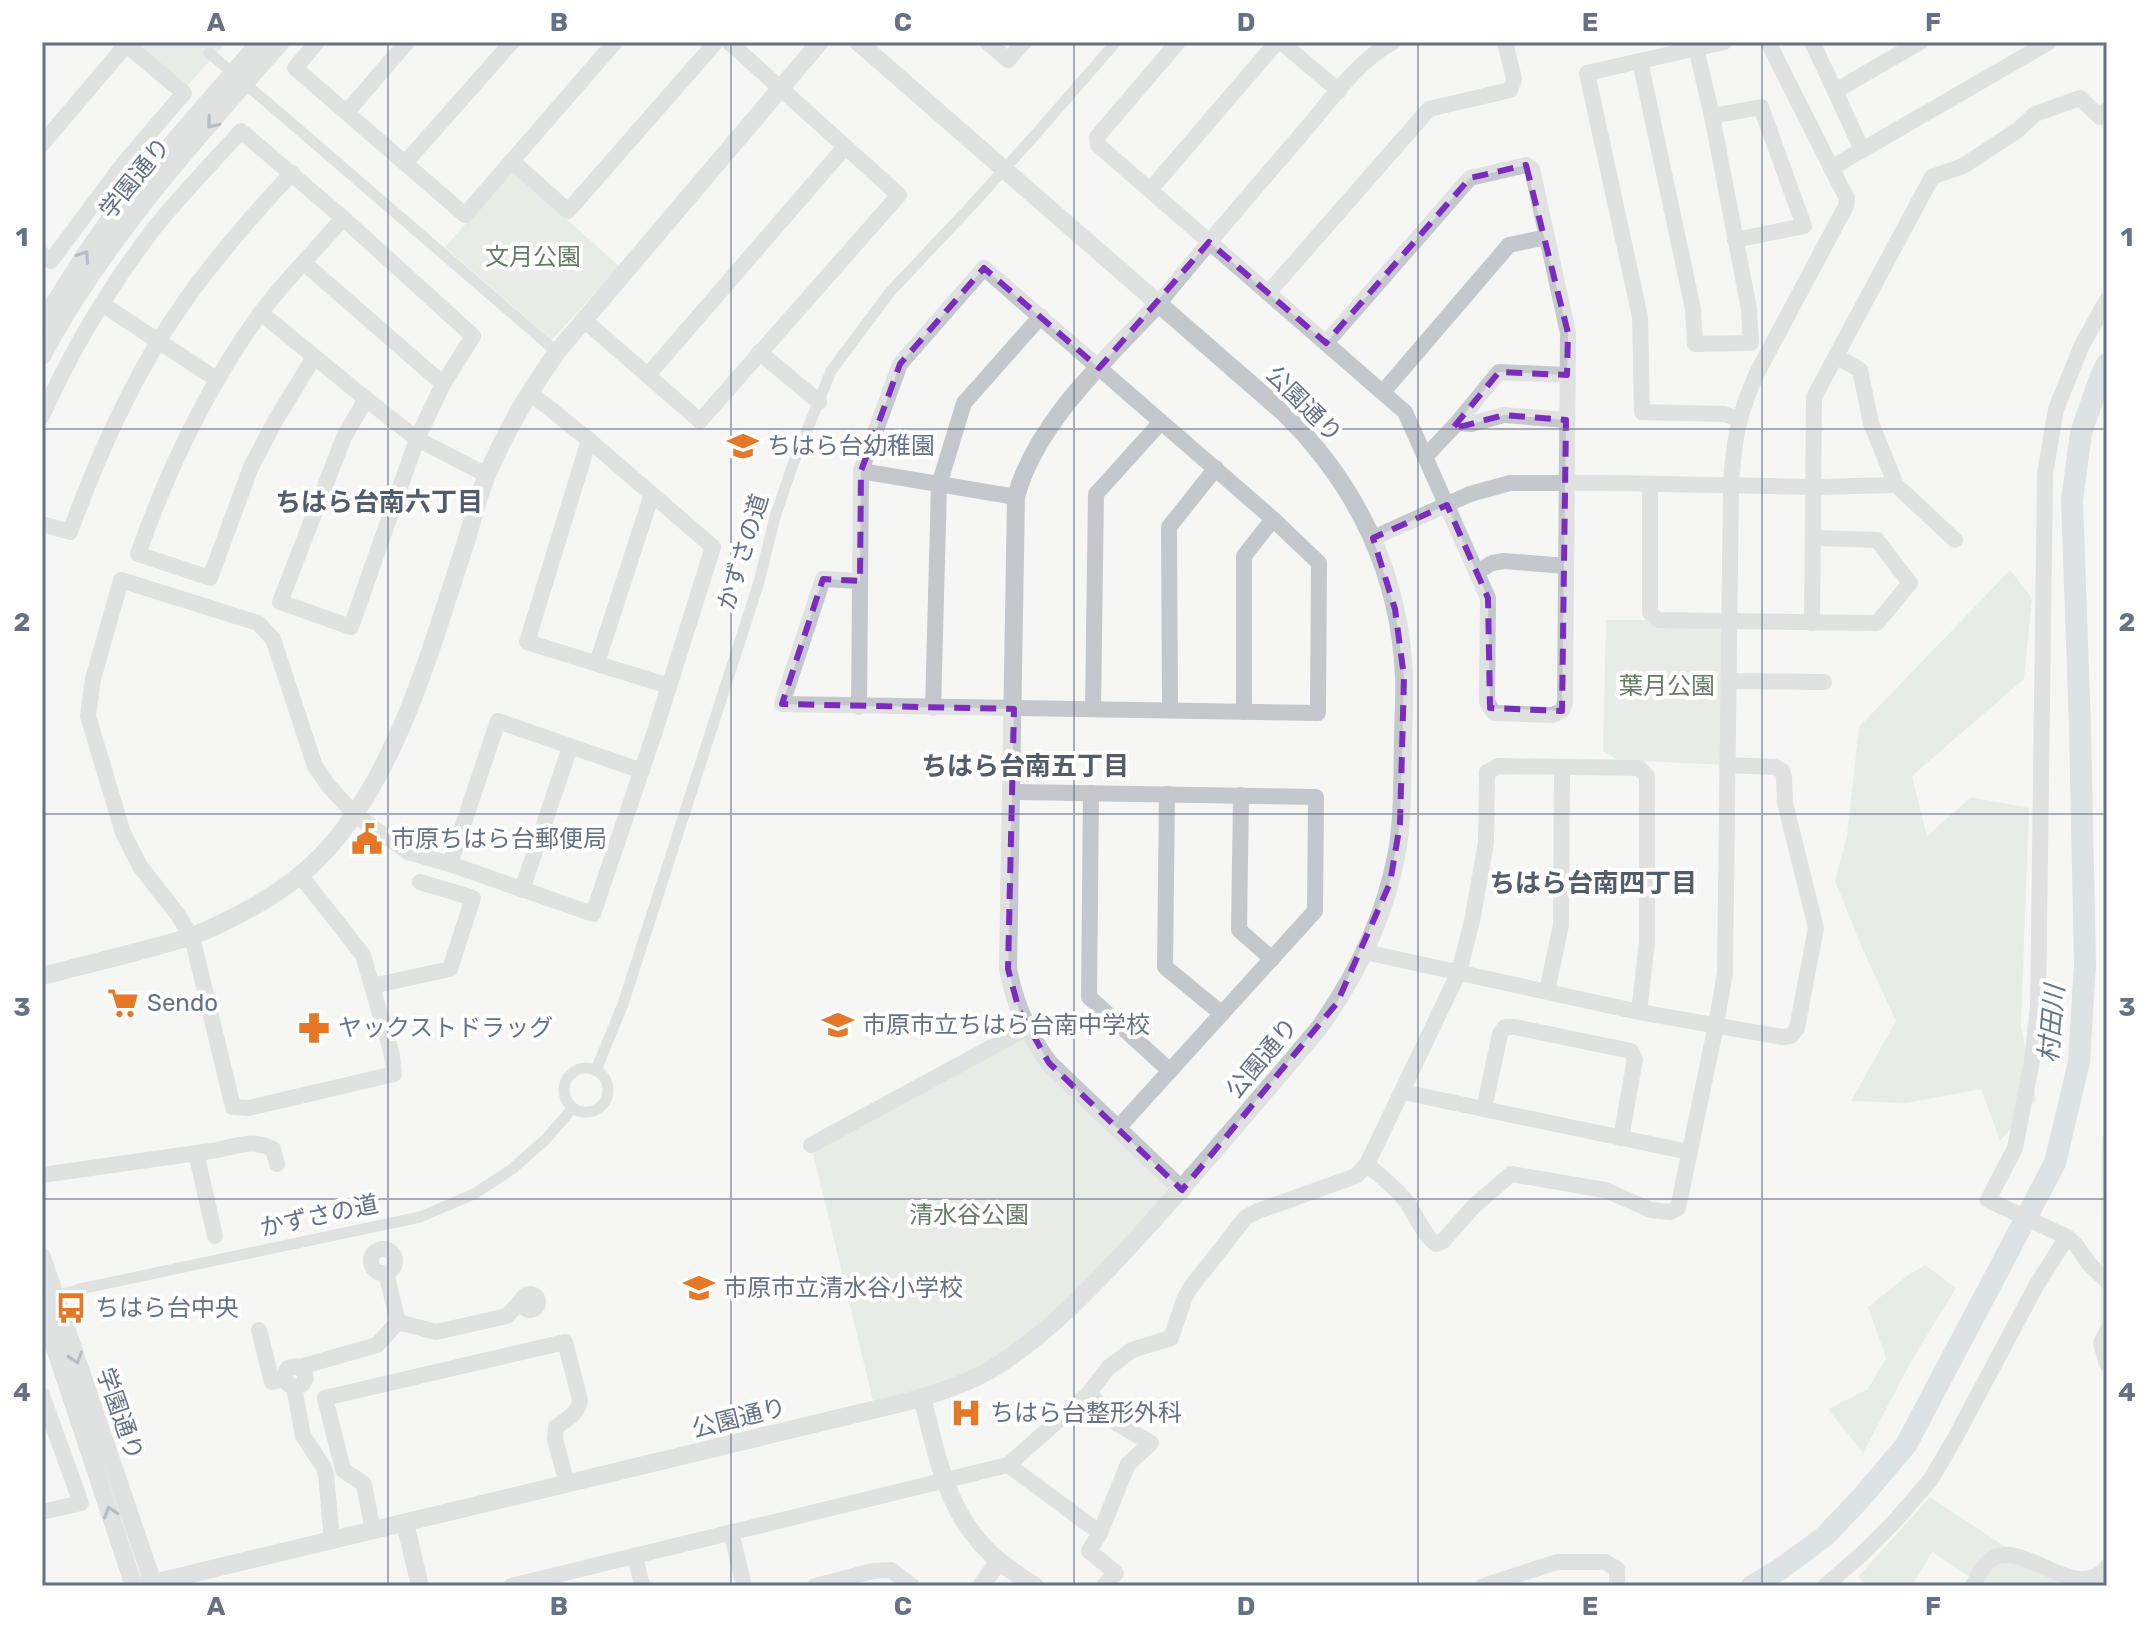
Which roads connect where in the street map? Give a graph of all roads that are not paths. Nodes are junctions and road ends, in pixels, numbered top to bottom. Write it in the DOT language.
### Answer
graph roads {
  1 [pos="260,42"];
  2 [pos="281,42"];
  3 [pos="317,42"];
  4 [pos="407,42"];
  5 [pos="512,42"];
  6 [pos="615,42"];
  7 [pos="716,42"];
  8 [pos="729,42"];
  9 [pos="820,42"];
  10 [pos="858,42"];
  11 [pos="987,42"];
  12 [pos="1024,42"];
  13 [pos="1116,42"];
  14 [pos="1178,42"];
  15 [pos="1279,42"];
  16 [pos="1393,42"];
  17 [pos="1505,42"];
  18 [pos="1724,42"];
  19 [pos="1787,42"];
  20 [pos="1812,42"];
  21 [pos="1920,42"];
  22 [pos="2049,42"];
  23 [pos="125,43"];
  24 [pos="1770,46"];
  25 [pos="1696,48"];
  26 [pos="209,53"];
  27 [pos="1640,61"];
  28 [pos="781,87"];
  29 [pos="1339,91"];
  30 [pos="1835,91"];
  31 [pos="2107,110"];
  32 [pos="347,112"];
  33 [pos="1712,116"];
  34 [pos="42,144"];
  35 [pos="845,147"];
  36 [pos="1862,150"];
  37 [pos="512,161"];
  38 [pos="405,163"];
  39 [pos="1831,168"];
  40 [pos="292,173"];
  41 [pos="1150,190"];
  42 [pos="343,218"];
  43 [pos="1547,237"];
  44 [pos="1735,240"];
  45 [pos="1209,242"];
  46 [pos="42,254"];
  47 [pos="304,263"];
  48 [pos="1268,293"];
  49 [pos="2107,300"];
  50 [pos="1159,303"];
  51 [pos="102,304"];
  52 [pos="261,313"];
  53 [pos="1041,316"];
  54 [pos="584,320"];
  55 [pos="42,322"];
  56 [pos="158,341"];
  57 [pos="1326,343"];
  58 [pos="557,352"];
  59 [pos="759,352"];
  60 [pos="42,356"];
  61 [pos="1836,356"];
  62 [pos="314,357"];
  63 [pos="1099,368"];
  64 [pos="648,375"];
  65 [pos="1567,375"];
  66 [pos="216,379"];
  67 [pos="443,384"];
  68 [pos="529,392"];
  69 [pos="1383,392"];
  70 [pos="366,399"];
  71 [pos="819,402"];
  72 [pos="42,416"];
  73 [pos="1739,419"];
  74 [pos="1566,420"];
  75 [pos="1161,422"];
  76 [pos="1457,423"];
  77 [pos="417,439"];
  78 [pos="589,440"];
  79 [pos="1425,457"];
  80 [pos="1216,468"];
  81 [pos="861,471"];
  82 [pos="487,475"];
  83 [pos="1566,483"];
  84 [pos="1650,484"];
  85 [pos="939,485"];
  86 [pos="1731,485"];
  87 [pos="1896,485"];
  88 [pos="1814,487"];
  89 [pos="652,494"];
  90 [pos="1016,497"];
  91 [pos="1447,505"];
  92 [pos="1273,519"];
  93 [pos="42,524"];
  94 [pos="1373,538"];
  95 [pos="1814,538"];
  96 [pos="1955,540"];
  97 [pos="1566,566"];
  98 [pos="1477,572"];
  99 [pos="860,581"];
  100 [pos="1730,620"];
  101 [pos="1812,623"];
  102 [pos="597,663"];
  103 [pos="1728,681"];
  104 [pos="1824,682"];
  105 [pos="669,686"];
  106 [pos="859,707"];
  107 [pos="933,708"];
  108 [pos="1014,709"];
  109 [pos="1093,709"];
  110 [pos="1170,710"];
  111 [pos="1244,712"];
  112 [pos="570,747"];
  113 [pos="1727,765"];
  114 [pos="1562,767"];
  115 [pos="642,771"];
  116 [pos="1013,792"];
  117 [pos="1091,793"];
  118 [pos="1167,794"];
  119 [pos="1241,795"];
  120 [pos="354,814"];
  121 [pos="450,864"];
  122 [pos="300,875"];
  123 [pos="420,882"];
  124 [pos="522,890"];
  125 [pos="192,937"];
  126 [pos="1365,952"];
  127 [pos="1272,959"];
  128 [pos="1459,972"];
  129 [pos="42,976"];
  130 [pos="372,986"];
  131 [pos="1547,991"];
  132 [pos="1639,1012"];
  133 [pos="1222,1014"];
  134 [pos="1716,1025"];
  135 [pos="1027,1028"];
  136 [pos="596,1070"];
  137 [pos="1170,1071"];
  138 [pos="1403,1092"];
  139 [pos="573,1108"];
  140 [pos="1484,1109"];
  141 [pos="1118,1128"];
  142 [pos="1621,1138"];
  143 [pos="811,1145"];
  144 [pos="1689,1152"];
  145 [pos="196,1153"];
  146 [pos="277,1164"];
  147 [pos="1367,1164"];
  148 [pos="42,1175"];
  149 [pos="1182,1190"];
  150 [pos="215,1236"];
  151 [pos="2067,1237"];
  152 [pos="42,1257"];
  153 [pos="386,1273"];
  154 [pos="2107,1281"];
  155 [pos="42,1301"];
  156 [pos="521,1301"];
  157 [pos="42,1309"];
  158 [pos="398,1322"];
  159 [pos="259,1330"];
  160 [pos="2107,1331"];
  161 [pos="2107,1364"];
  162 [pos="289,1383"];
  163 [pos="1089,1393"];
  164 [pos="42,1395"];
  165 [pos="922,1397"];
  166 [pos="48,1431"];
  167 [pos="1008,1465"];
  168 [pos="943,1480"];
  169 [pos="567,1484"];
  170 [pos="42,1512"];
  171 [pos="405,1523"];
  172 [pos="373,1531"];
  173 [pos="731,1532"];
  174 [pos="1100,1533"];
  175 [pos="332,1541"];
  176 [pos="635,1555"];
  177 [pos="999,1561"];
  178 [pos="2107,1567"];
  179 [pos="146,1585"];
  180 [pos="420,1586"];
  181 [pos="511,1586"];
  182 [pos="642,1586"];
  183 [pos="744,1586"];
  184 [pos="815,1586"];
  185 [pos="912,1586"];
  186 [pos="981,1586"];
  187 [pos="1035,1586"];
  188 [pos="1104,1586"];
  189 [pos="1483,1586"];
  190 [pos="1617,1586"];
  191 [pos="1825,1586"];
  192 [pos="1973,1586"];
  55 -- 1 [label="street, 学園通り, one-way"];
  2 -- 60 [label="street, 学園通り, one-way"];
  3 -- 32 [label="street"];
  4 -- 32 [label="street"];
  5 -- 38 [label="street"];
  6 -- 37 [label="street"];
  7 -- 37 [label="street"];
  8 -- 28 [label="street"];
  9 -- 28 [label="street"];
  10 -- 50 [label="street, 公園通り"];
  11 -- 12 [label="street"];
  13 -- 71 [label="street, かずさの道, bridge"];
  14 -- 41 [label="street"];
  15 -- 29 [label="street"];
  15 -- 41 [label="street"];
  16 -- 29 [label="street"];
  17 -- 48 [label="street"];
  18 -- 25 [label="street"];
  19 -- 24 [label="street"];
  20 -- 30 [label="street"];
  21 -- 30 [label="street"];
  22 -- 36 [label="street"];
  23 -- 34 [label="street"];
  23 -- 46 [label="street"];
  24 -- 39 [label="street"];
  25 -- 27 [label="street"];
  25 -- 33 [label="street"];
  26 -- 58 [label="street, bridge"];
  27 -- 44 [label="street"];
  27 -- 73 [label="street"];
  28 -- 35 [label="street"];
  28 -- 54 [label="street"];
  29 -- 45 [label="street"];
  30 -- 36 [label="street"];
  31 -- 61 [label="street"];
  32 -- 38 [label="street"];
  33 -- 44 [label="street"];
  33 -- 44 [label="street"];
  35 -- 59 [label="street"];
  35 -- 64 [label="street"];
  36 -- 39 [label="street"];
  37 -- 38 [label="street"];
  39 -- 73 [label="street"];
  40 -- 42 [label="street"];
  40 -- 51 [label="street"];
  40 -- 56 [label="street"];
  41 -- 45 [label="street"];
  42 -- 47 [label="street"];
  42 -- 67 [label="street"];
  43 -- 57 [label="street"];
  43 -- 65 [label="street"];
  43 -- 69 [label="street"];
  45 -- 48 [label="street"];
  45 -- 50 [label="street"];
  47 -- 52 [label="street"];
  47 -- 67 [label="street"];
  48 -- 57 [label="street"];
  49 -- 151 [label="street"];
  50 -- 63 [label="street"];
  50 -- 94 [label="street, 公園通り"];
  51 -- 56 [label="street"];
  51 -- 72 [label="street"];
  52 -- 62 [label="street"];
  52 -- 66 [label="street"];
  53 -- 63 [label="street"];
  53 -- 81 [label="street"];
  53 -- 85 [label="street"];
  54 -- 58 [label="street"];
  54 -- 64 [label="street"];
  56 -- 66 [label="street"];
  56 -- 93 [label="street"];
  57 -- 69 [label="street"];
  58 -- 68 [label="street"];
  59 -- 64 [label="street"];
  59 -- 71 [label="street"];
  61 -- 87 [label="street"];
  61 -- 88 [label="street"];
  62 -- 66 [label="street"];
  62 -- 70 [label="street"];
  63 -- 75 [label="street"];
  63 -- 90 [label="street"];
  65 -- 74 [label="street"];
  65 -- 76 [label="street"];
  67 -- 77 [label="street"];
  68 -- 78 [label="street"];
  68 -- 82 [label="street"];
  69 -- 79 [label="street"];
  70 -- 77 [label="street"];
  70 -- 77 [label="street"];
  71 -- 136 [label="street, かずさの道"];
  73 -- 86 [label="street"];
  74 -- 76 [label="street"];
  74 -- 83 [label="street"];
  75 -- 80 [label="street"];
  75 -- 109 [label="street"];
  76 -- 79 [label="street"];
  77 -- 82 [label="street"];
  78 -- 89 [label="street"];
  78 -- 102 [label="street"];
  79 -- 91 [label="street"];
  80 -- 92 [label="street"];
  80 -- 110 [label="street"];
  81 -- 85 [label="street"];
  81 -- 99 [label="street"];
  82 -- 120 [label="street"];
  83 -- 84 [label="street"];
  83 -- 91 [label="street"];
  83 -- 97 [label="street"];
  84 -- 86 [label="street"];
  84 -- 100 [label="street"];
  85 -- 90 [label="street"];
  85 -- 107 [label="street"];
  86 -- 88 [label="street"];
  86 -- 100 [label="street"];
  87 -- 88 [label="street"];
  87 -- 96 [label="street"];
  88 -- 95 [label="street"];
  89 -- 102 [label="street"];
  89 -- 105 [label="street"];
  90 -- 108 [label="street"];
  91 -- 94 [label="street"];
  91 -- 98 [label="street"];
  92 -- 111 [label="street"];
  92 -- 111 [label="street"];
  94 -- 126 [label="street, 公園通り"];
  95 -- 101 [label="street"];
  95 -- 101 [label="street"];
  97 -- 98 [label="street"];
  97 -- 98 [label="street"];
  99 -- 106 [label="street"];
  99 -- 106 [label="street"];
  100 -- 101 [label="street"];
  100 -- 103 [label="street"];
  102 -- 105 [label="street"];
  103 -- 104 [label="street"];
  103 -- 113 [label="street"];
  105 -- 115 [label="street"];
  106 -- 107 [label="street"];
  107 -- 108 [label="street"];
  108 -- 109 [label="street"];
  108 -- 116 [label="street"];
  109 -- 110 [label="street"];
  110 -- 111 [label="street"];
  112 -- 115 [label="street"];
  112 -- 121 [label="street"];
  112 -- 124 [label="street"];
  113 -- 134 [label="street"];
  113 -- 134 [label="street"];
  114 -- 128 [label="street"];
  114 -- 131 [label="street"];
  114 -- 132 [label="street"];
  115 -- 124 [label="street"];
  116 -- 117 [label="street"];
  116 -- 135 [label="street"];
  117 -- 118 [label="street"];
  117 -- 137 [label="street"];
  118 -- 119 [label="street"];
  118 -- 133 [label="street"];
  119 -- 127 [label="street"];
  119 -- 127 [label="street"];
  120 -- 121 [label="street"];
  120 -- 122 [label="street"];
  120 -- 125 [label="street"];
  121 -- 124 [label="street"];
  122 -- 125 [label="street"];
  122 -- 130 [label="street"];
  123 -- 130 [label="street"];
  125 -- 129 [label="street"];
  125 -- 130 [label="street"];
  126 -- 128 [label="street"];
  126 -- 149 [label="street, 公園通り"];
  127 -- 133 [label="street"];
  128 -- 131 [label="street"];
  128 -- 138 [label="street"];
  131 -- 132 [label="street"];
  132 -- 134 [label="street"];
  133 -- 137 [label="street"];
  134 -- 144 [label="street"];
  135 -- 141 [label="street"];
  135 -- 143 [label="street"];
  136 -- 139 [label="street"];
  136 -- 139 [label="street"];
  137 -- 141 [label="street"];
  138 -- 140 [label="street"];
  138 -- 147 [label="street"];
  139 -- 155 [label="street, かずさの道, bridge"];
  140 -- 142 [label="street"];
  140 -- 142 [label="street"];
  141 -- 149 [label="street"];
  142 -- 144 [label="street"];
  144 -- 147 [label="street"];
  145 -- 146 [label="street"];
  145 -- 148 [label="street"];
  145 -- 150 [label="street"];
  147 -- 163 [label="street"];
  149 -- 165 [label="street, 公園通り"];
  151 -- 154 [label="street"];
  151 -- 191 [label="street"];
  152 -- 179 [label="street, 学園通り, one-way"];
  153 -- 158 [label="street"];
  156 -- 158 [label="street"];
  179 -- 157 [label="street, 学園通り, one-way"];
  158 -- 162 [label="street"];
  159 -- 162 [label="street"];
  160 -- 161 [label="street"];
  162 -- 175 [label="street"];
  163 -- 167 [label="street"];
  163 -- 174 [label="street"];
  164 -- 166 [label="street"];
  165 -- 168 [label="street"];
  165 -- 169 [label="street, 公園通り"];
  166 -- 170 [label="street"];
  167 -- 168 [label="street"];
  167 -- 174 [label="street"];
  168 -- 173 [label="street"];
  168 -- 177 [label="street"];
  169 -- 171 [label="street, 公園通り"];
  169 -- 172 [label="street"];
  171 -- 172 [label="street, 公園通り"];
  171 -- 180 [label="street"];
  172 -- 175 [label="street, 公園通り"];
  173 -- 176 [label="street"];
  173 -- 183 [label="street"];
  174 -- 188 [label="street"];
  175 -- 179 [label="street, 公園通り"];
  176 -- 181 [label="street"];
  176 -- 182 [label="street"];
  177 -- 186 [label="street"];
  177 -- 187 [label="street"];
  178 -- 192 [label="street"];
  184 -- 185 [label="street"];
  189 -- 190 [label="street"];
}
